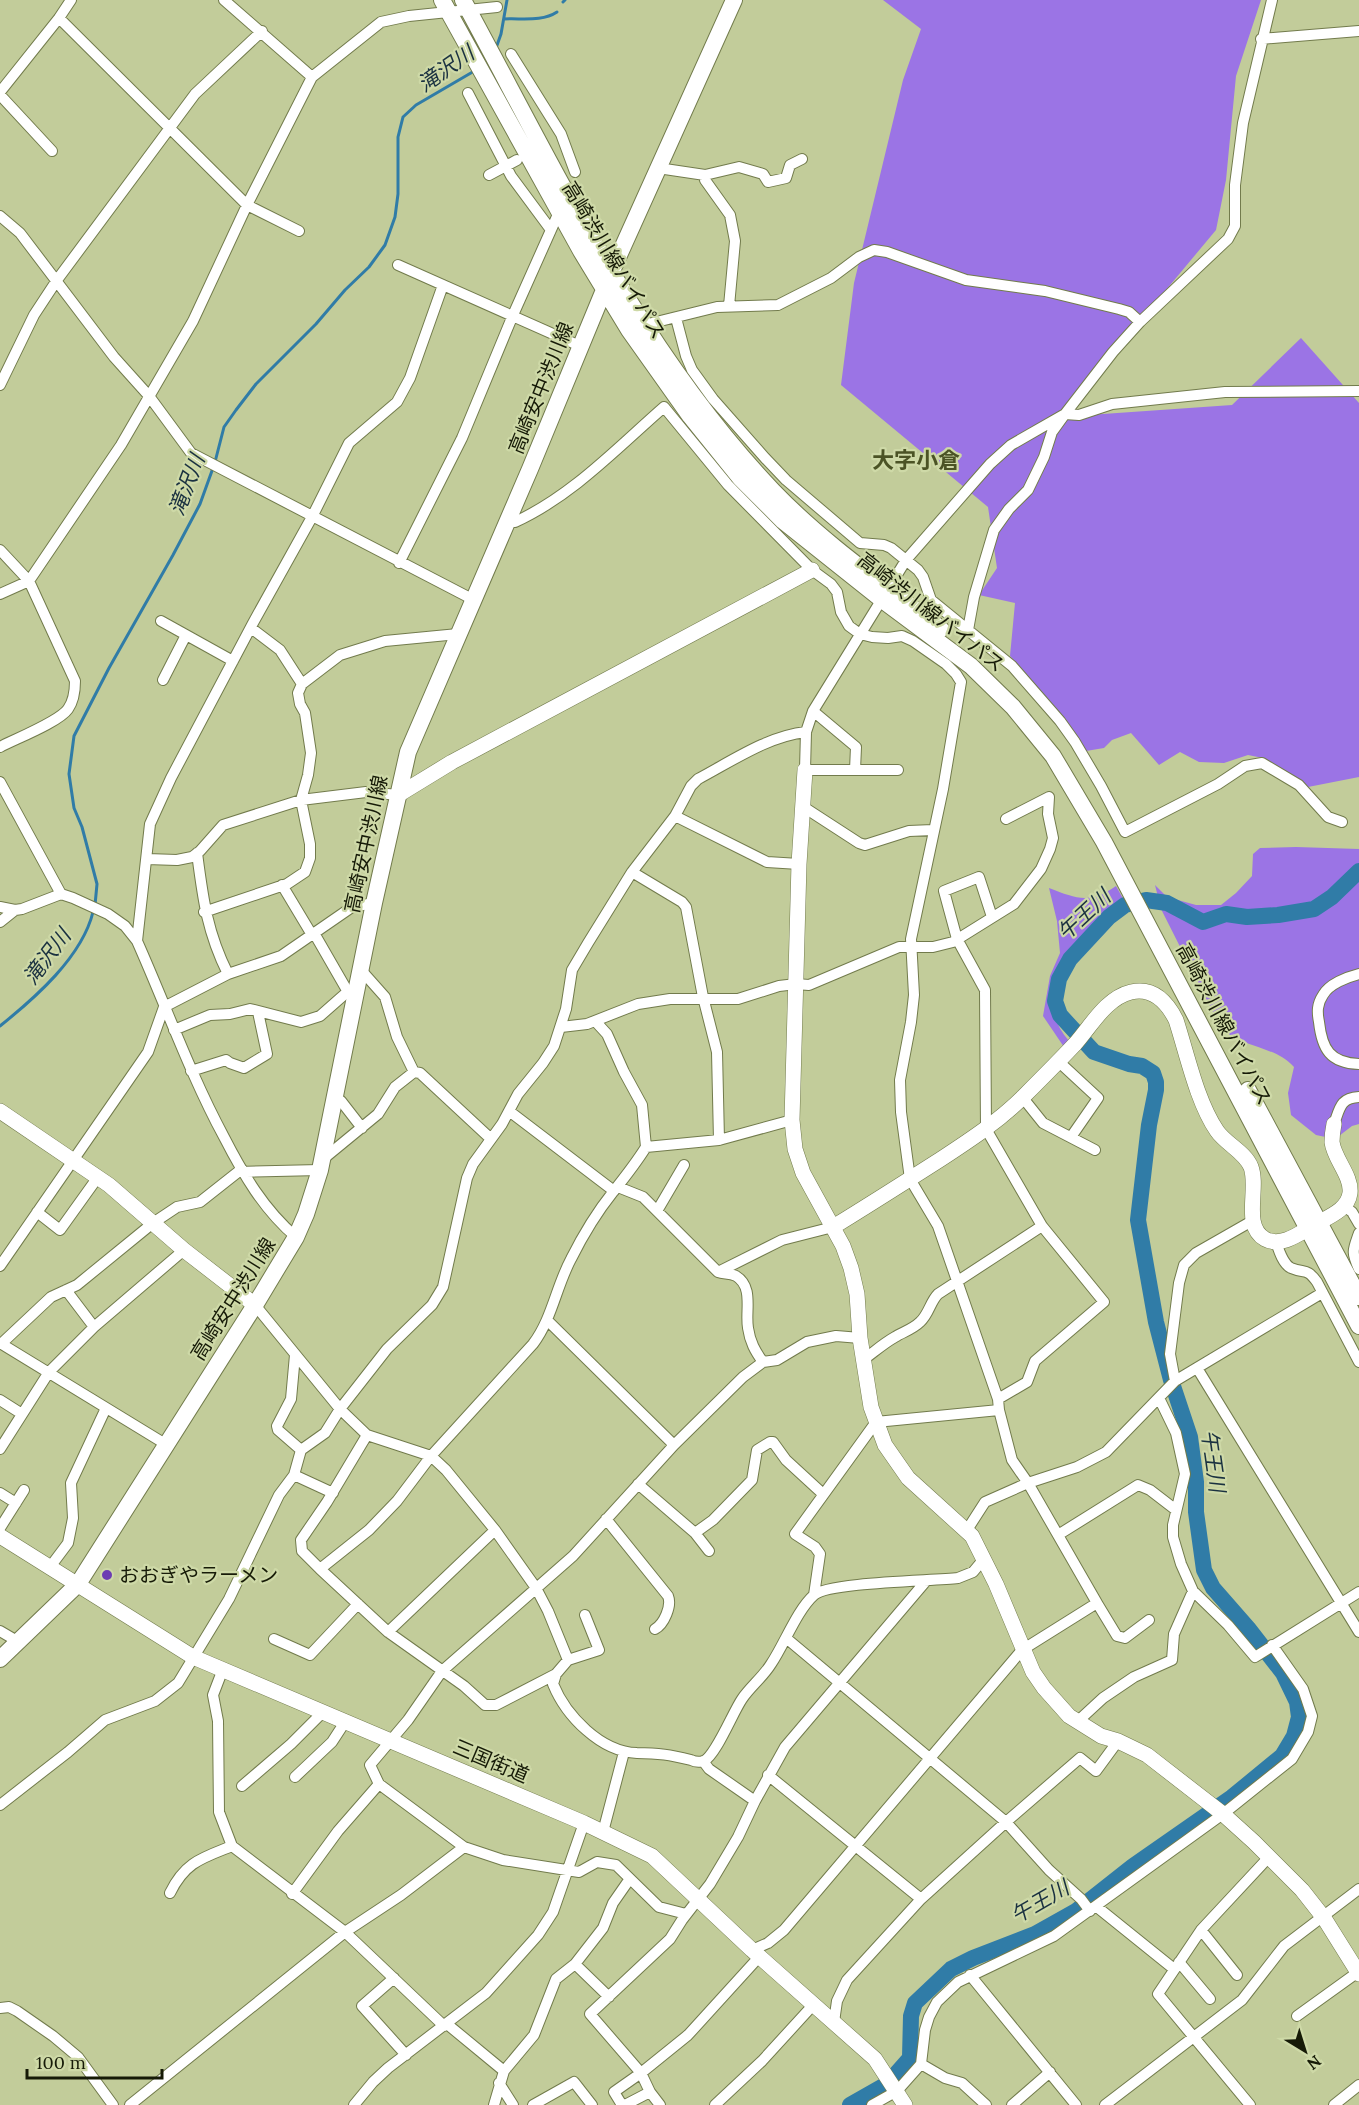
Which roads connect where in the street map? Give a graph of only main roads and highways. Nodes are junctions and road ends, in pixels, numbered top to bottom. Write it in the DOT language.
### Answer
graph roads {
  1 [pos="734,0"];
  2 [pos="466,5"];
  3 [pos="445,6"];
  4 [pos="611,273"];
  5 [pos="604,289"];
  6 [pos="885,594"];
  7 [pos="1313,1225"];
  8 [pos="1359,1297"];
  9 [pos="1359,1326"];
  10 [pos="0,1659"];
  1 -- 4 [label="main road, 高崎安中渋川線"];
  2 -- 4 [label="main road, 高崎渋川線バイパス"];
  3 -- 5 [label="main road, 高崎渋川線バイパス"];
  4 -- 5 [label="main road, 高崎安中渋川線"];
  4 -- 6 [label="main road, 高崎渋川線バイパス"];
  5 -- 6 [label="main road, 高崎渋川線バイパス"];
  5 -- 10 [label="main road, 高崎安中渋川線"];
  6 -- 7 [label="main road, 高崎渋川線バイパス"];
  7 -- 8 [label="main road, 高崎渋川線バイパス"];
  7 -- 9 [label="main road, 高崎渋川線バイパス"];
}
